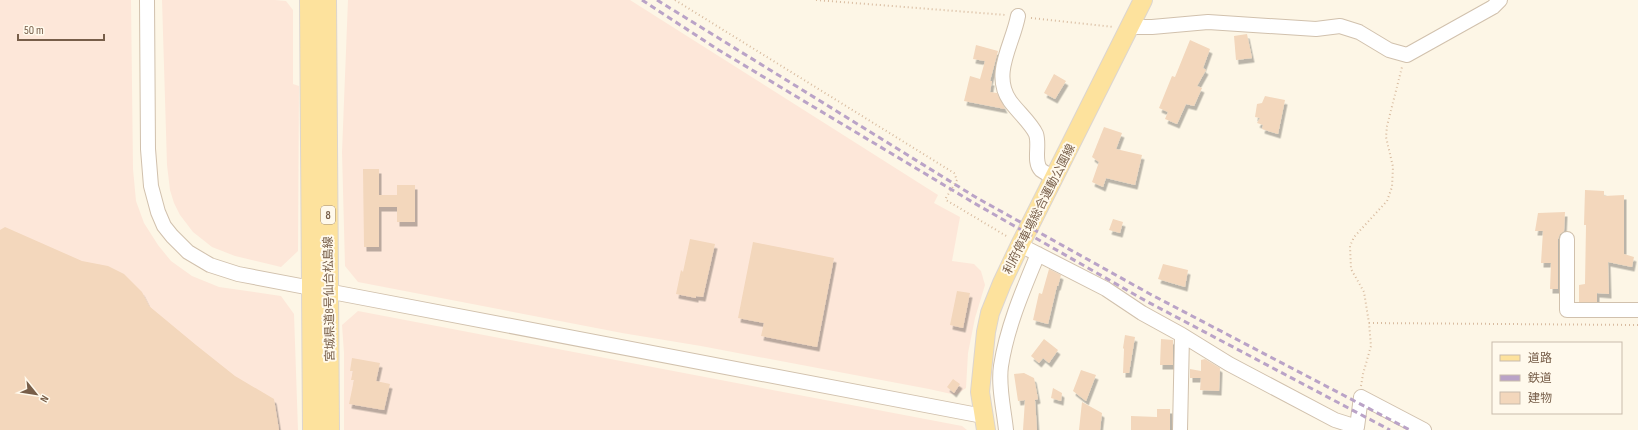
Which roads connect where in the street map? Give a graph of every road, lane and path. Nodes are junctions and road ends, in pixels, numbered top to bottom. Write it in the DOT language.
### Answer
graph roads {
  1 [pos="147,0"];
  2 [pos="309,0"];
  3 [pos="327,0"];
  4 [pos="675,0"];
  5 [pos="816,0"];
  6 [pos="1500,0"];
  7 [pos="1136,14"];
  8 [pos="1018,16"];
  9 [pos="1406,55"];
  10 [pos="1055,178"];
  11 [pos="1566,239"];
  12 [pos="1020,245"];
  13 [pos="1038,254"];
  14 [pos="320,290"];
  15 [pos="1638,310"];
  16 [pos="1370,323"];
  17 [pos="1638,325"];
  18 [pos="1182,335"];
  19 [pos="1361,397"];
  20 [pos="985,423"];
  21 [pos="312,430"];
  22 [pos="330,430"];
  23 [pos="1006,430"];
  24 [pos="1180,430"];
  25 [pos="1424,430"];
  1 -- 14 [label="street"];
  2 -- 14 [label="main road, 宮城県道8号仙台松島線 / 8"];
  3 -- 14 [label="main road, 宮城県道8号仙台松島線 / 8"];
  4 -- 12 [label="path"];
  5 -- 8 [label="path"];
  6 -- 9 [label="street"];
  7 -- 8 [label="path"];
  7 -- 9 [label="street"];
  7 -- 10 [label="main road, 利府停車場総合運動公園線"];
  8 -- 10 [label="street"];
  9 -- 16 [label="path"];
  10 -- 12 [label="main road, 利府停車場総合運動公園線"];
  11 -- 15 [label="street"];
  12 -- 13 [label="street"];
  12 -- 20 [label="main road, 利府停車場総合運動公園線"];
  13 -- 18 [label="street"];
  13 -- 23 [label="street"];
  14 -- 20 [label="street"];
  14 -- 21 [label="main road, 宮城県道8号仙台松島線 / 8"];
  14 -- 22 [label="main road, 宮城県道8号仙台松島線 / 8"];
  16 -- 17 [label="path"];
  16 -- 19 [label="path"];
  18 -- 19 [label="street"];
  18 -- 24 [label="street"];
  19 -- 25 [label="street"];
}
